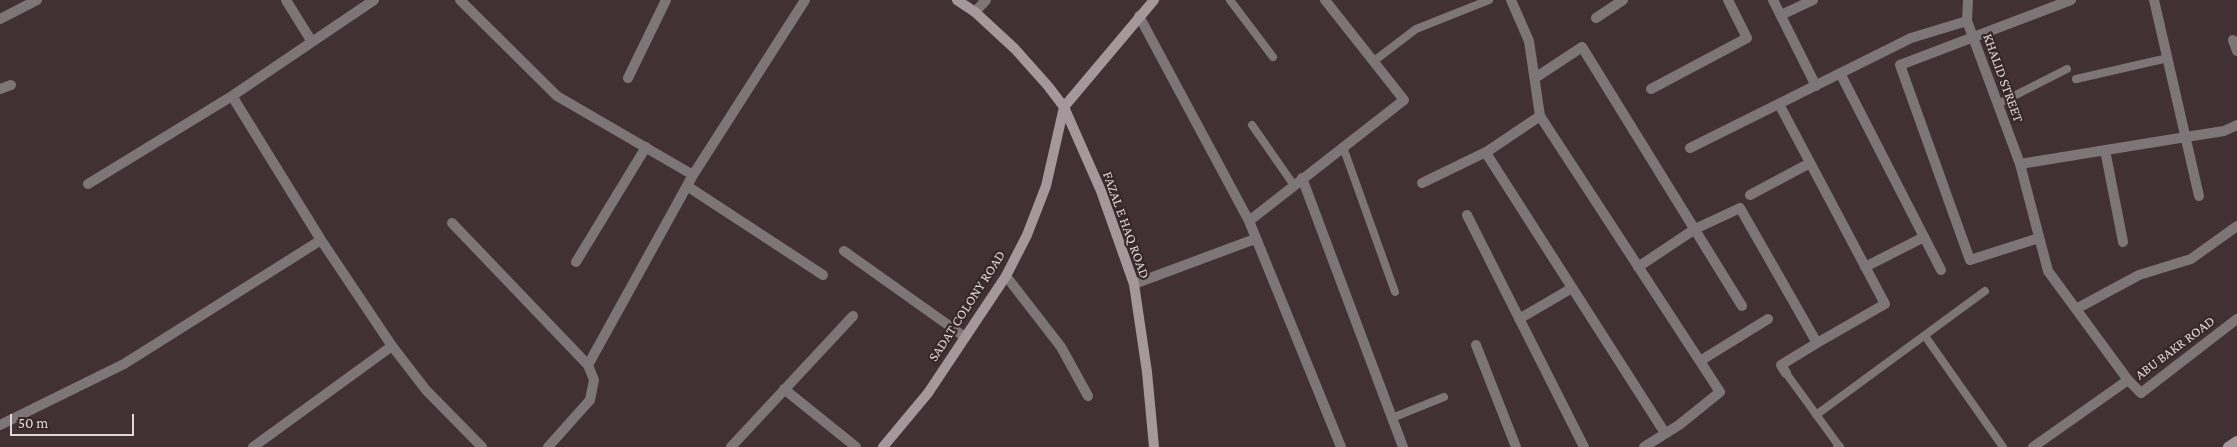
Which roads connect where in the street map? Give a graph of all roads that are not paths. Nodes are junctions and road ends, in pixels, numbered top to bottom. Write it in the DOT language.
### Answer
graph roads {
  1 [pos="37,0"];
  2 [pos="286,0"];
  3 [pos="374,0"];
  4 [pos="460,0"];
  5 [pos="666,0"];
  6 [pos="805,0"];
  7 [pos="957,0"];
  8 [pos="986,0"];
  9 [pos="1154,0"];
  10 [pos="1230,0"];
  11 [pos="1326,0"];
  12 [pos="1489,0"];
  13 [pos="1511,0"];
  14 [pos="1624,0"];
  15 [pos="1728,0"];
  16 [pos="1773,0"];
  17 [pos="1813,0"];
  18 [pos="1968,0"];
  19 [pos="2071,0"];
  20 [pos="2154,0"];
  21 [pos="975,12"];
  22 [pos="1781,15"];
  23 [pos="1139,16"];
  24 [pos="1596,18"];
  25 [pos="0,19"];
  26 [pos="1967,21"];
  27 [pos="1973,38"];
  28 [pos="2233,40"];
  29 [pos="312,42"];
  30 [pos="2237,51"];
  31 [pos="1273,57"];
  32 [pos="2168,58"];
  33 [pos="1374,61"];
  34 [pos="2067,69"];
  35 [pos="1840,73"];
  36 [pos="628,78"];
  37 [pos="1535,78"];
  38 [pos="2076,79"];
  39 [pos="12,85"];
  40 [pos="1816,86"];
  41 [pos="0,89"];
  42 [pos="1651,90"];
  43 [pos="232,96"];
  44 [pos="1779,104"];
  45 [pos="1998,104"];
  46 [pos="1064,107"];
  47 [pos="1540,116"];
  48 [pos="1252,125"];
  49 [pos="2237,125"];
  50 [pos="2186,138"];
  51 [pos="1343,147"];
  52 [pos="646,148"];
  53 [pos="1690,148"];
  54 [pos="2105,150"];
  55 [pos="1486,153"];
  56 [pos="1810,163"];
  57 [pos="2020,164"];
  58 [pos="693,175"];
  59 [pos="1297,181"];
  60 [pos="1422,183"];
  61 [pos="88,184"];
  62 [pos="687,186"];
  63 [pos="1750,194"];
  64 [pos="2199,196"];
  65 [pos="1467,215"];
  66 [pos="1249,221"];
  67 [pos="452,223"];
  68 [pos="2237,226"];
  69 [pos="1695,229"];
  70 [pos="1924,237"];
  71 [pos="2040,238"];
  72 [pos="1255,239"];
  73 [pos="321,240"];
  74 [pos="2123,242"];
  75 [pos="844,251"];
  76 [pos="576,262"];
  77 [pos="1638,266"];
  78 [pos="1865,267"];
  79 [pos="1941,270"];
  80 [pos="823,275"];
  81 [pos="1006,276"];
  82 [pos="1134,284"];
  83 [pos="1572,288"];
  84 [pos="1985,291"];
  85 [pos="1395,292"];
  86 [pos="1742,306"];
  87 [pos="2076,309"];
  88 [pos="853,316"];
  89 [pos="1519,319"];
  90 [pos="1768,319"];
  91 [pos="2237,319"];
  92 [pos="1925,336"];
  93 [pos="965,337"];
  94 [pos="1817,343"];
  95 [pos="392,346"];
  96 [pos="1476,346"];
  97 [pos="1700,361"];
  98 [pos="588,365"];
  99 [pos="1786,373"];
  100 [pos="2128,380"];
  101 [pos="784,389"];
  102 [pos="1088,396"];
  103 [pos="1444,397"];
  104 [pos="1816,415"];
  105 [pos="1392,418"];
  106 [pos="0,425"];
  107 [pos="1665,434"];
  108 [pos="2237,441"];
  109 [pos="1338,445"];
  110 [pos="253,447"];
  111 [pos="482,447"];
  112 [pos="548,447"];
  113 [pos="730,447"];
  114 [pos="856,447"];
  115 [pos="883,447"];
  116 [pos="1154,447"];
  117 [pos="1403,447"];
  118 [pos="1516,447"];
  119 [pos="1584,447"];
  120 [pos="1644,447"];
  121 [pos="1839,447"];
  122 [pos="2003,447"];
  123 [pos="2033,447"];
  124 [pos="2228,447"];
  1 -- 25 [label="street"];
  2 -- 29 [label="street"];
  3 -- 29 [label="street"];
  4 -- 52 [label="street"];
  5 -- 36 [label="street"];
  6 -- 58 [label="street"];
  7 -- 21 [label="street, FAZAL E HAQ ROAD"];
  8 -- 21 [label="street"];
  9 -- 23 [label="street"];
  10 -- 31 [label="lane"];
  11 -- 33 [label="street"];
  12 -- 33 [label="lane"];
  13 -- 37 [label="street"];
  14 -- 24 [label="street"];
  15 -- 42 [label="street"];
  16 -- 22 [label="street"];
  17 -- 22 [label="street"];
  18 -- 26 [label="street, KHALID STREET"];
  19 -- 27 [label="street"];
  20 -- 32 [label="street"];
  21 -- 46 [label="street, FAZAL E HAQ ROAD"];
  22 -- 40 [label="street"];
  23 -- 46 [label="street"];
  23 -- 66 [label="street"];
  26 -- 27 [label="street, KHALID STREET"];
  26 -- 35 [label="street"];
  27 -- 45 [label="street, KHALID STREET"];
  27 -- 71 [label="street"];
  28 -- 30 [label="street"];
  29 -- 43 [label="street"];
  32 -- 38 [label="lane"];
  32 -- 50 [label="street"];
  33 -- 51 [label="street"];
  34 -- 45 [label="lane"];
  35 -- 40 [label="street"];
  35 -- 70 [label="street"];
  37 -- 47 [label="street"];
  37 -- 69 [label="street"];
  39 -- 41 [label="street"];
  40 -- 44 [label="street"];
  43 -- 61 [label="street"];
  43 -- 73 [label="street"];
  44 -- 53 [label="street"];
  44 -- 56 [label="street"];
  45 -- 57 [label="street, KHALID STREET"];
  46 -- 81 [label="street, SADAT COLONY ROAD"];
  46 -- 82 [label="street, FAZAL E HAQ ROAD"];
  47 -- 55 [label="street"];
  47 -- 77 [label="street"];
  48 -- 59 [label="lane"];
  49 -- 50 [label="street"];
  50 -- 54 [label="street"];
  50 -- 64 [label="street"];
  51 -- 59 [label="street"];
  51 -- 85 [label="lane"];
  52 -- 58 [label="street"];
  52 -- 76 [label="street"];
  54 -- 57 [label="street"];
  54 -- 74 [label="street"];
  55 -- 60 [label="street"];
  55 -- 83 [label="street"];
  56 -- 63 [label="street"];
  56 -- 78 [label="street"];
  57 -- 71 [label="street, KHALID STREET"];
  58 -- 62 [label="street"];
  59 -- 66 [label="street"];
  59 -- 105 [label="street"];
  62 -- 80 [label="street"];
  62 -- 98 [label="street"];
  65 -- 89 [label="street"];
  66 -- 72 [label="street"];
  67 -- 98 [label="street"];
  68 -- 87 [label="street"];
  69 -- 77 [label="street"];
  69 -- 86 [label="street"];
  69 -- 94 [label="street"];
  70 -- 78 [label="street"];
  70 -- 79 [label="street"];
  71 -- 87 [label="street, KHALID STREET"];
  72 -- 82 [label="street"];
  72 -- 109 [label="street"];
  73 -- 95 [label="street"];
  73 -- 106 [label="street"];
  75 -- 93 [label="street"];
  77 -- 97 [label="street"];
  78 -- 94 [label="street"];
  81 -- 93 [label="street, SADAT COLONY ROAD"];
  81 -- 102 [label="street"];
  82 -- 116 [label="street, FAZAL E HAQ ROAD"];
  83 -- 89 [label="street"];
  83 -- 107 [label="street"];
  84 -- 92 [label="lane"];
  87 -- 100 [label="street"];
  88 -- 101 [label="street"];
  89 -- 119 [label="street"];
  90 -- 97 [label="street"];
  91 -- 100 [label="street, ABU BAKR ROAD"];
  92 -- 104 [label="lane"];
  92 -- 122 [label="lane"];
  93 -- 115 [label="street, SADAT COLONY ROAD"];
  94 -- 99 [label="street"];
  95 -- 110 [label="street"];
  95 -- 111 [label="street"];
  96 -- 118 [label="street"];
  97 -- 107 [label="street"];
  98 -- 112 [label="street"];
  99 -- 104 [label="lane"];
  100 -- 123 [label="street, ABU BAKR ROAD"];
  101 -- 113 [label="street"];
  101 -- 114 [label="street"];
  103 -- 105 [label="lane"];
  104 -- 121 [label="lane"];
  105 -- 117 [label="street"];
  107 -- 120 [label="street"];
  108 -- 124 [label="street"];
}
